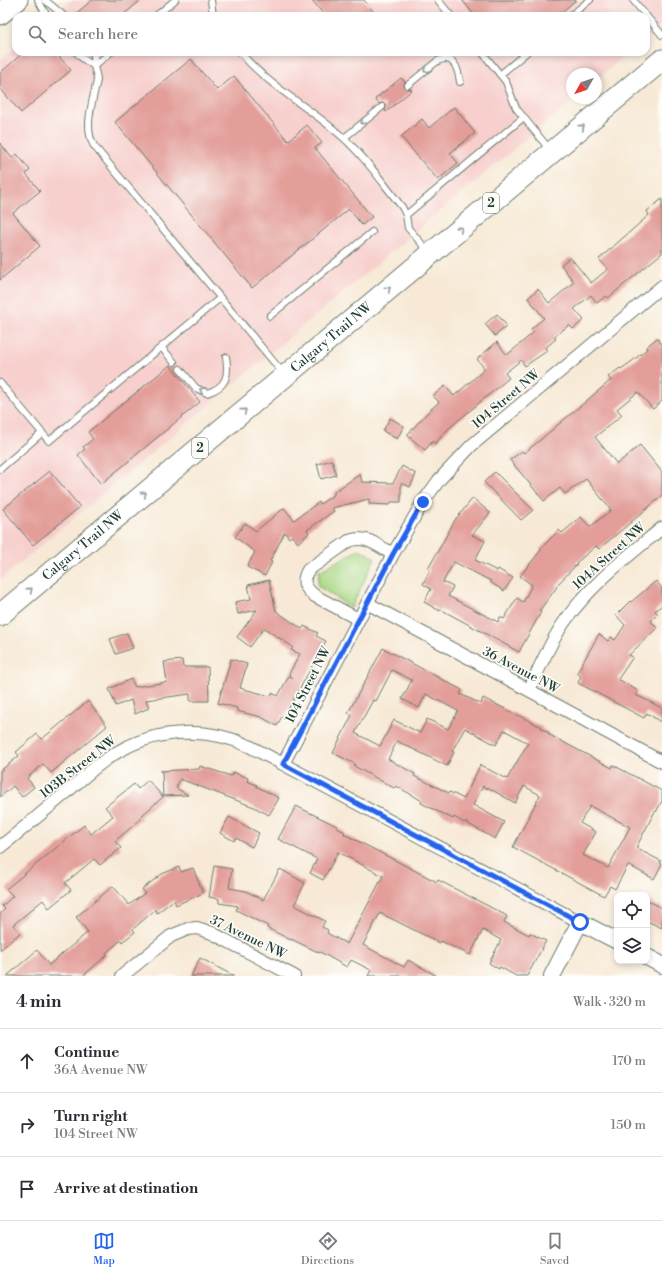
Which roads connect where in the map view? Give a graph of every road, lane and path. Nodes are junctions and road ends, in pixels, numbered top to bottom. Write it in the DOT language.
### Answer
graph roads {
  1 [pos="17,0"];
  2 [pos="38,0"];
  3 [pos="45,0"];
  4 [pos="175,0"];
  5 [pos="211,0"];
  6 [pos="438,0"];
  7 [pos="590,0"];
  8 [pos="633,0"];
  9 [pos="45,12"];
  10 [pos="59,12"];
  11 [pos="161,12"];
  12 [pos="212,12"];
  13 [pos="448,12"];
  14 [pos="575,12"];
  15 [pos="643,12"];
  16 [pos="0,14"];
  17 [pos="650,21"];
  18 [pos="662,35"];
  19 [pos="80,56"];
  20 [pos="94,56"];
  21 [pos="106,56"];
  22 [pos="243,56"];
  23 [pos="485,56"];
  24 [pos="522,56"];
  25 [pos="662,60"];
  26 [pos="94,66"];
  27 [pos="501,74"];
  28 [pos="460,82"];
  29 [pos="408,85"];
  30 [pos="382,107"];
  31 [pos="524,117"];
  32 [pos="344,138"];
  33 [pos="552,152"];
  34 [pos="406,215"];
  35 [pos="372,232"];
  36 [pos="430,254"];
  37 [pos="662,286"];
  38 [pos="220,298"];
  39 [pos="270,316"];
  40 [pos="161,347"];
  41 [pos="226,356"];
  42 [pos="174,362"];
  43 [pos="180,369"];
  44 [pos="285,376"];
  45 [pos="0,383"];
  46 [pos="42,433"];
  47 [pos="0,469"];
  48 [pos="662,528"];
  49 [pos="393,554"];
  50 [pos="367,603"];
  51 [pos="0,615"];
  52 [pos="358,619"];
  53 [pos="529,690"];
  54 [pos="662,762"];
  55 [pos="283,764"];
  56 [pos="0,847"];
  57 [pos="580,922"];
  58 [pos="614,939"];
  59 [pos="650,959"];
  60 [pos="662,965"];
  61 [pos="122,976"];
  62 [pos="294,976"];
  63 [pos="552,976"];
  1 -- 16 [label="highway"];
  2 -- 9 [label="lane"];
  3 -- 10 [label="lane"];
  4 -- 11 [label="lane"];
  5 -- 12 [label="lane"];
  6 -- 13 [label="lane"];
  7 -- 14 [label="lane"];
  8 -- 15 [label="lane"];
  17 -- 18 [label="lane"];
  19 -- 26 [label="lane"];
  20 -- 26 [label="lane"];
  21 -- 26 [label="lane"];
  22 -- 32 [label="lane"];
  23 -- 27 [label="lane"];
  24 -- 27 [label="lane"];
  33 -- 25 [label="highway, Calgary Trail NW / 2, one-way"];
  26 -- 38 [label="lane"];
  27 -- 31 [label="lane"];
  28 -- 29 [label="lane, one-way"];
  30 -- 32 [label="lane, one-way"];
  31 -- 33 [label="lane"];
  31 -- 34 [label="lane"];
  32 -- 34 [label="lane"];
  36 -- 33 [label="highway, Calgary Trail NW / 2, one-way"];
  34 -- 36 [label="lane"];
  35 -- 39 [label="lane"];
  44 -- 36 [label="highway, Calgary Trail NW / 2, one-way"];
  37 -- 49 [label="street, 104 Street NW"];
  38 -- 40 [label="lane"];
  38 -- 44 [label="lane"];
  40 -- 42 [label="lane"];
  40 -- 46 [label="lane"];
  41 -- 43 [label="lane, one-way"];
  51 -- 44 [label="highway, Calgary Trail NW / 2, one-way"];
  45 -- 46 [label="lane"];
  46 -- 47 [label="lane"];
  48 -- 53 [label="street, 104A Street NW"];
  49 -- 50 [label="street, 104 Street NW"];
  49 -- 52 [label="street"];
  50 -- 52 [label="street, 104 Street NW"];
  50 -- 53 [label="street, 36 Avenue NW"];
  52 -- 55 [label="street, 104 Street NW"];
  53 -- 54 [label="street, 36 Avenue NW"];
  55 -- 56 [label="street, 103B Street NW"];
  55 -- 57 [label="street, 103B Street NW"];
  57 -- 58 [label="street"];
  57 -- 63 [label="street"];
  59 -- 60 [label="street"];
  61 -- 62 [label="street, 37 Avenue NW"];
}
